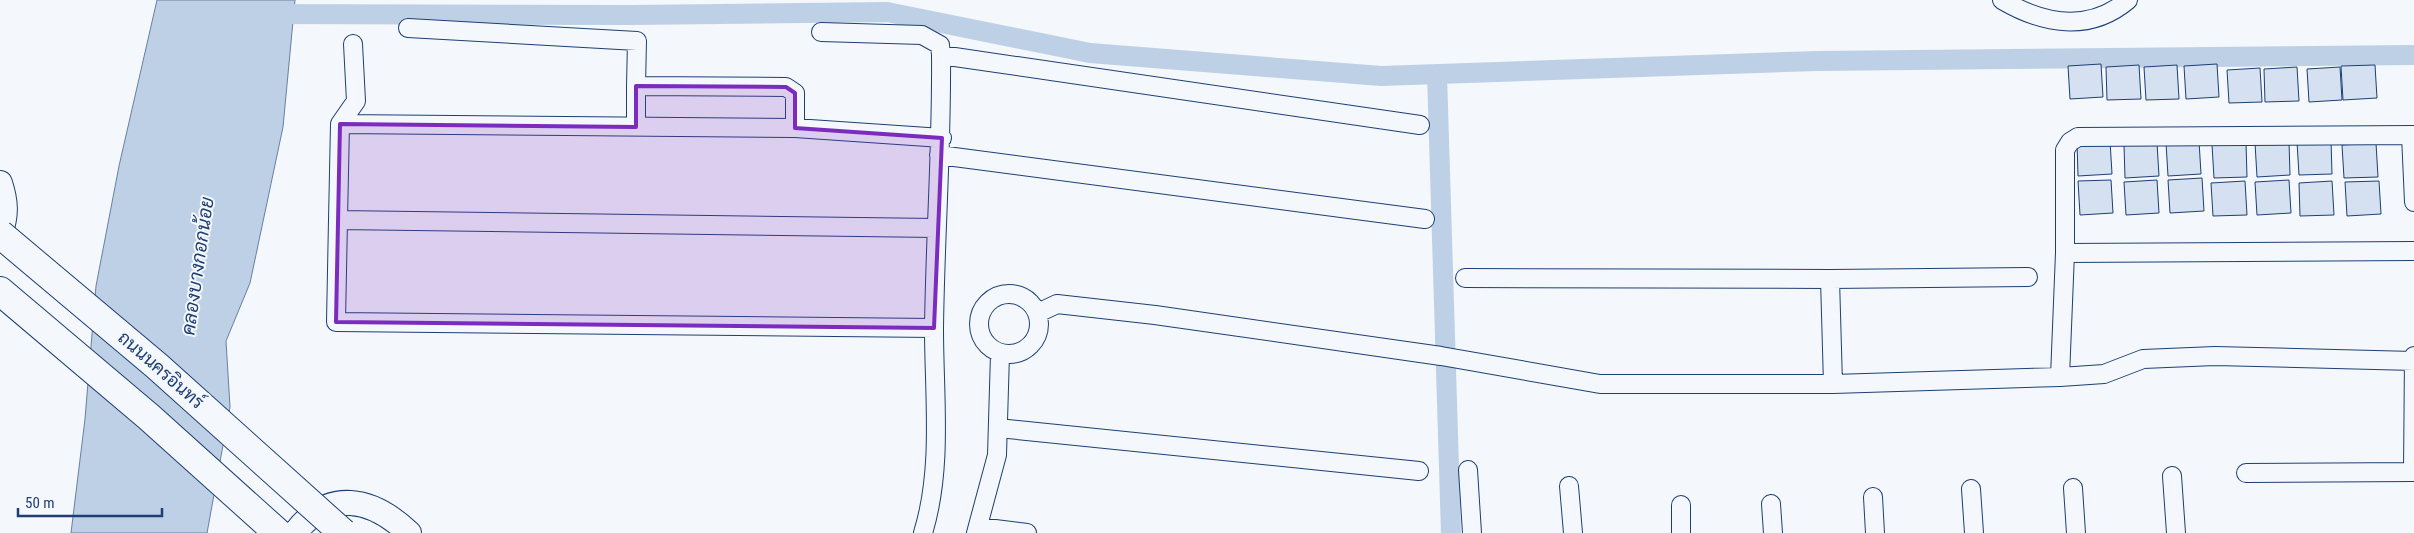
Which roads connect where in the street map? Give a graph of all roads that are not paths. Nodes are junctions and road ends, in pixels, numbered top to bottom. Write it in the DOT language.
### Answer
graph roads {
  1 [pos="2002,0"];
  2 [pos="2128,0"];
  3 [pos="408,28"];
  4 [pos="821,32"];
  5 [pos="353,44"];
  6 [pos="941,55"];
  7 [pos="636,86"];
  8 [pos="340,124"];
  9 [pos="1420,125"];
  10 [pos="636,127"];
  11 [pos="795,128"];
  12 [pos="2412,135"];
  13 [pos="940,146"];
  14 [pos="0,183"];
  15 [pos="2414,202"];
  16 [pos="338,220"];
  17 [pos="1424,220"];
  18 [pos="936,228"];
  19 [pos="0,234"];
  20 [pos="2414,252"];
  21 [pos="2065,253"];
  22 [pos="2028,277"];
  23 [pos="1465,278"];
  24 [pos="1830,279"];
  25 [pos="0,291"];
  26 [pos="1038,313"];
  27 [pos="934,328"];
  28 [pos="1000,354"];
  29 [pos="2414,356"];
  30 [pos="2414,361"];
  31 [pos="2060,377"];
  32 [pos="1833,384"];
  33 [pos="998,428"];
  34 [pos="1468,470"];
  35 [pos="1419,471"];
  36 [pos="2413,472"];
  37 [pos="2246,473"];
  38 [pos="2172,476"];
  39 [pos="1569,486"];
  40 [pos="2073,488"];
  41 [pos="1971,489"];
  42 [pos="1873,497"];
  43 [pos="1771,504"];
  44 [pos="1681,505"];
  45 [pos="978,530"];
  46 [pos="278,533"];
  47 [pos="295,533"];
  48 [pos="342,533"];
  49 [pos="409,533"];
  50 [pos="923,533"];
  51 [pos="1027,533"];
  52 [pos="1472,533"];
  53 [pos="1574,533"];
  54 [pos="1682,533"];
  55 [pos="1773,533"];
  56 [pos="1875,533"];
  57 [pos="1974,533"];
  58 [pos="2076,533"];
  59 [pos="2176,533"];
  1 -- 2 [label="street"];
  3 -- 7 [label="street"];
  4 -- 6 [label="street"];
  5 -- 8 [label="street"];
  6 -- 9 [label="street"];
  6 -- 13 [label="street"];
  7 -- 10 [label="street"];
  7 -- 11 [label="street"];
  8 -- 10 [label="street"];
  8 -- 16 [label="street"];
  10 -- 11 [label="street"];
  11 -- 13 [label="street"];
  12 -- 15 [label="street"];
  12 -- 21 [label="street"];
  13 -- 17 [label="street"];
  13 -- 18 [label="street"];
  14 -- 19 [label="main road, ถนนนครอินทร์"];
  16 -- 18 [label="street"];
  16 -- 27 [label="street"];
  18 -- 27 [label="street"];
  19 -- 48 [label="main road, ถนนนครอินทร์, bridge"];
  20 -- 21 [label="street"];
  21 -- 31 [label="street"];
  22 -- 24 [label="street"];
  23 -- 24 [label="street"];
  24 -- 32 [label="street"];
  25 -- 46 [label="main road"];
  26 -- 28 [label="street"];
  26 -- 28 [label="street"];
  26 -- 32 [label="street"];
  27 -- 50 [label="street"];
  28 -- 33 [label="street"];
  29 -- 30 [label="street"];
  30 -- 31 [label="street"];
  30 -- 36 [label="street"];
  31 -- 32 [label="street"];
  33 -- 35 [label="street"];
  33 -- 45 [label="street"];
  34 -- 52 [label="street"];
  36 -- 37 [label="street"];
  38 -- 59 [label="street"];
  39 -- 53 [label="street"];
  40 -- 58 [label="street"];
  41 -- 57 [label="street"];
  42 -- 56 [label="street"];
  43 -- 55 [label="street"];
  44 -- 54 [label="street"];
  45 -- 51 [label="street"];
  47 -- 49 [label="main road"];
}
